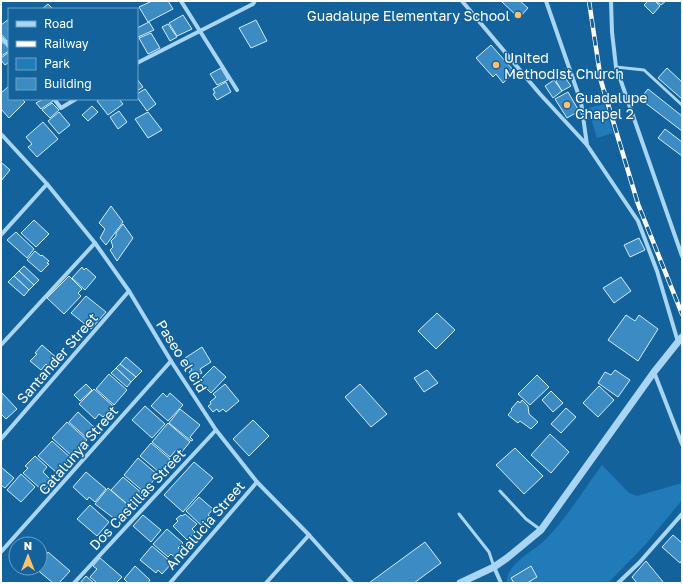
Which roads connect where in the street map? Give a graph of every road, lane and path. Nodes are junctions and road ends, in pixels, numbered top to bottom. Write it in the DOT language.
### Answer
graph roads {
  1 [pos="181,1"];
  2 [pos="462,1"];
  3 [pos="546,1"];
  4 [pos="611,1"];
  5 [pos="253,2"];
  6 [pos="200,31"];
  7 [pos="138,62"];
  8 [pos="616,67"];
  9 [pos="237,90"];
  10 [pos="55,100"];
  11 [pos="74,100"];
  12 [pos="682,104"];
  13 [pos="1,134"];
  14 [pos="587,145"];
  15 [pos="47,184"];
  16 [pos="1,235"];
  17 [pos="95,243"];
  18 [pos="682,256"];
  19 [pos="129,291"];
  20 [pos="680,339"];
  21 [pos="1,345"];
  22 [pos="171,361"];
  23 [pos="654,372"];
  24 [pos="216,430"];
  25 [pos="1,439"];
  26 [pos="682,444"];
  27 [pos="257,482"];
  28 [pos="500,491"];
  29 [pos="459,514"];
  30 [pos="682,514"];
  31 [pos="541,530"];
  32 [pos="308,535"];
  33 [pos="1,552"];
  34 [pos="494,567"];
  35 [pos="74,583"];
  36 [pos="170,583"];
  37 [pos="266,583"];
  38 [pos="352,583"];
  39 [pos="460,583"];
  40 [pos="501,583"];
  41 [pos="618,583"];
  1 -- 6 [label="street"];
  2 -- 14 [label="street"];
  3 -- 14 [label="street"];
  4 -- 8 [label="street"];
  5 -- 6 [label="street"];
  6 -- 7 [label="street"];
  6 -- 9 [label="street"];
  8 -- 12 [label="lane"];
  8 -- 18 [label="street"];
  10 -- 11 [label="street"];
  13 -- 15 [label="street, Paseo el Cid"];
  14 -- 20 [label="street"];
  15 -- 16 [label="street"];
  15 -- 17 [label="street, Paseo el Cid"];
  17 -- 19 [label="street, Paseo el Cid"];
  17 -- 21 [label="street"];
  19 -- 22 [label="street, Paseo el Cid"];
  19 -- 25 [label="street, Santander Street"];
  20 -- 23 [label="street"];
  22 -- 24 [label="street, Paseo el Cid"];
  22 -- 33 [label="street, Catalunya Street"];
  23 -- 26 [label="street"];
  23 -- 31 [label="street"];
  24 -- 27 [label="street, Paseo el Cid"];
  24 -- 35 [label="street, Dos Castillas Street"];
  27 -- 32 [label="street, Paseo el Cid"];
  27 -- 36 [label="street, Andalucia Street"];
  28 -- 31 [label="lane"];
  29 -- 34 [label="lane"];
  30 -- 41 [label="street"];
  31 -- 34 [label="street"];
  32 -- 37 [label="street"];
  32 -- 38 [label="street, Paseo el Cid"];
  34 -- 39 [label="street"];
  34 -- 40 [label="street"];
}
